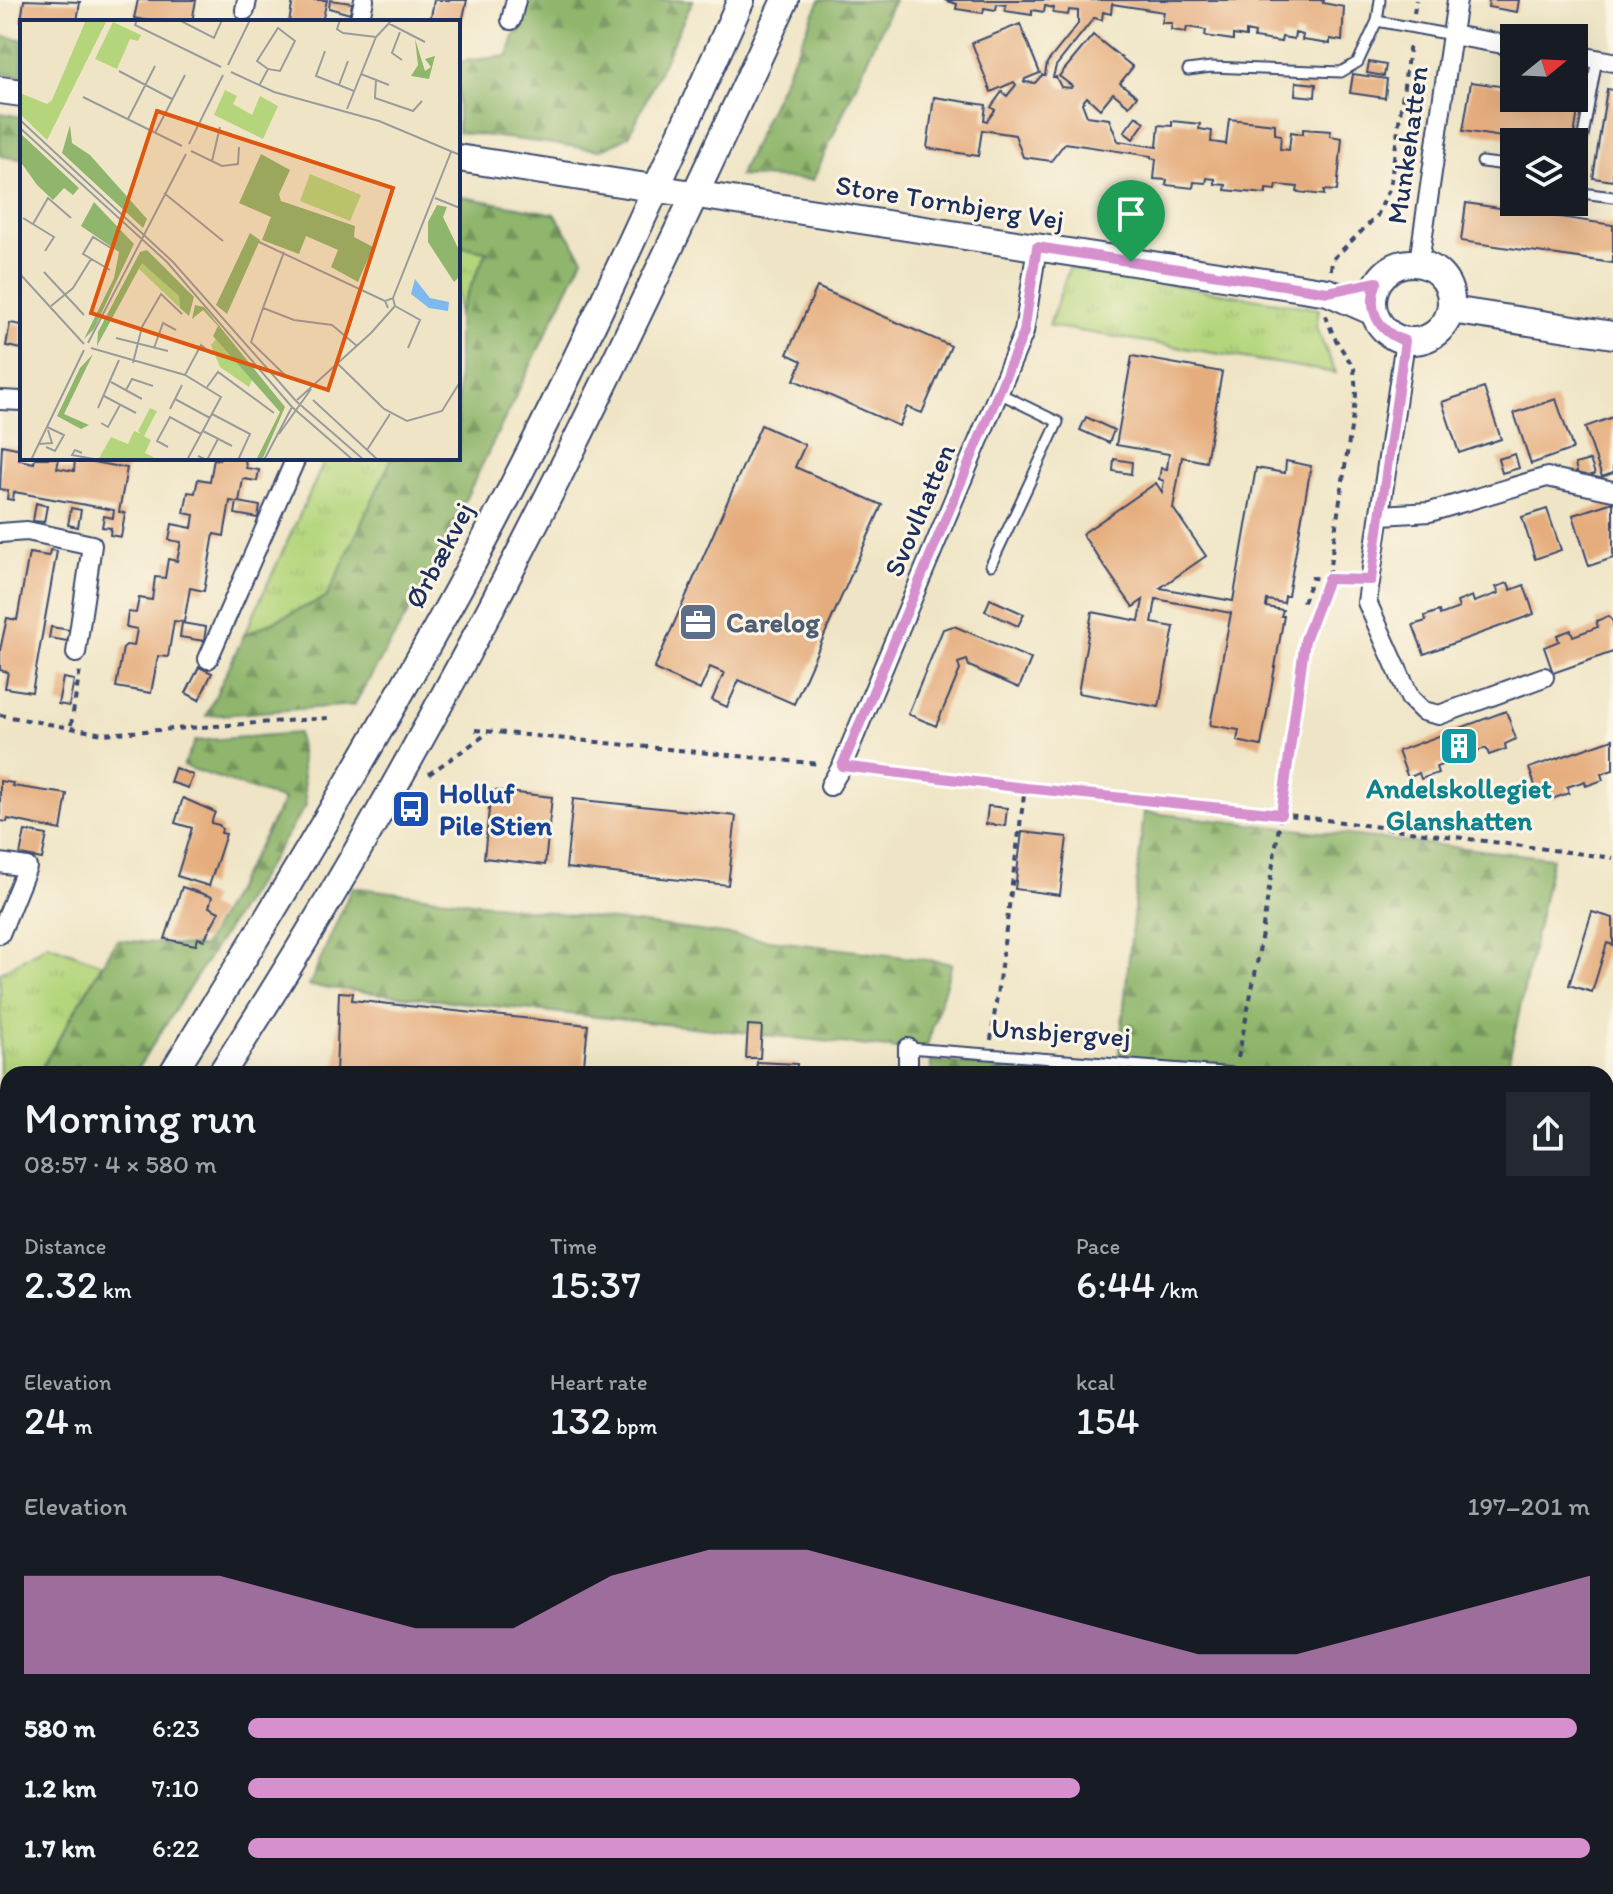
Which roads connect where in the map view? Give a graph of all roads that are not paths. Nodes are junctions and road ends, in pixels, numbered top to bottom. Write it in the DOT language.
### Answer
graph roads {
  1 [pos="364,0"];
  2 [pos="516,0"];
  3 [pos="741,0"];
  4 [pos="785,0"];
  5 [pos="1380,0"];
  6 [pos="1457,0"];
  7 [pos="359,20"];
  8 [pos="511,20"];
  9 [pos="1377,21"];
  10 [pos="1452,35"];
  11 [pos="1500,44"];
  12 [pos="1605,60"];
  13 [pos="1188,70"];
  14 [pos="0,90"];
  15 [pos="20,93"];
  16 [pos="1587,128"];
  17 [pos="460,158"];
  18 [pos="1482,162"];
  19 [pos="1500,164"];
  20 [pos="657,187"];
  21 [pos="696,193"];
  22 [pos="1588,194"];
  23 [pos="1613,197"];
  24 [pos="1037,247"];
  25 [pos="1419,262"];
  26 [pos="1377,282"];
  27 [pos="1328,292"];
  28 [pos="1451,310"];
  29 [pos="1374,312"];
  30 [pos="1613,335"];
  31 [pos="1405,341"];
  32 [pos="999,393"];
  33 [pos="0,400"];
  34 [pos="20,401"];
  35 [pos="295,460"];
  36 [pos="1613,491"];
  37 [pos="1382,515"];
  38 [pos="0,533"];
  39 [pos="991,565"];
  40 [pos="76,653"];
  41 [pos="208,659"];
  42 [pos="1544,677"];
  43 [pos="830,786"];
  44 [pos="0,863"];
  45 [pos="0,934"];
  46 [pos="908,1048"];
  47 [pos="177,1066"];
  48 [pos="226,1066"];
  49 [pos="908,1066"];
  50 [pos="1139,1066"];
  1 -- 7 [label="street"];
  2 -- 8 [label="street"];
  3 -- 20 [label="main road, Ørbækvej"];
  4 -- 21 [label="main road"];
  5 -- 9 [label="lane"];
  6 -- 10 [label="street, Munkehatten"];
  9 -- 10 [label="lane"];
  9 -- 13 [label="lane"];
  10 -- 11 [label="street, Munkehatten"];
  10 -- 25 [label="street, Munkehatten"];
  12 -- 16 [label="lane"];
  14 -- 15 [label="main road"];
  17 -- 20 [label="main road, Store Tornbjerg Vej"];
  18 -- 19 [label="lane"];
  20 -- 21 [label="main road, Store Tornbjerg Vej"];
  20 -- 47 [label="main road, Ørbækvej"];
  21 -- 24 [label="main road, Store Tornbjerg Vej"];
  21 -- 48 [label="main road"];
  22 -- 23 [label="lane"];
  24 -- 27 [label="main road, Store Tornbjerg Vej"];
  24 -- 32 [label="street, Svovlhatten"];
  25 -- 26 [label="main road"];
  25 -- 28 [label="main road"];
  26 -- 27 [label="main road, Store Tornbjerg Vej"];
  26 -- 29 [label="main road"];
  27 -- 29 [label="main road, Store Tornbjerg Vej"];
  28 -- 30 [label="main road"];
  28 -- 31 [label="main road"];
  29 -- 31 [label="main road"];
  31 -- 37 [label="street"];
  32 -- 39 [label="lane"];
  32 -- 43 [label="street, Svovlhatten"];
  33 -- 34 [label="street"];
  35 -- 41 [label="street"];
  36 -- 37 [label="street"];
  37 -- 42 [label="street"];
  38 -- 40 [label="street"];
  44 -- 45 [label="street"];
  46 -- 49 [label="street, Unsbjergvej"];
  46 -- 50 [label="lane, Unsbjergvej"];
}
